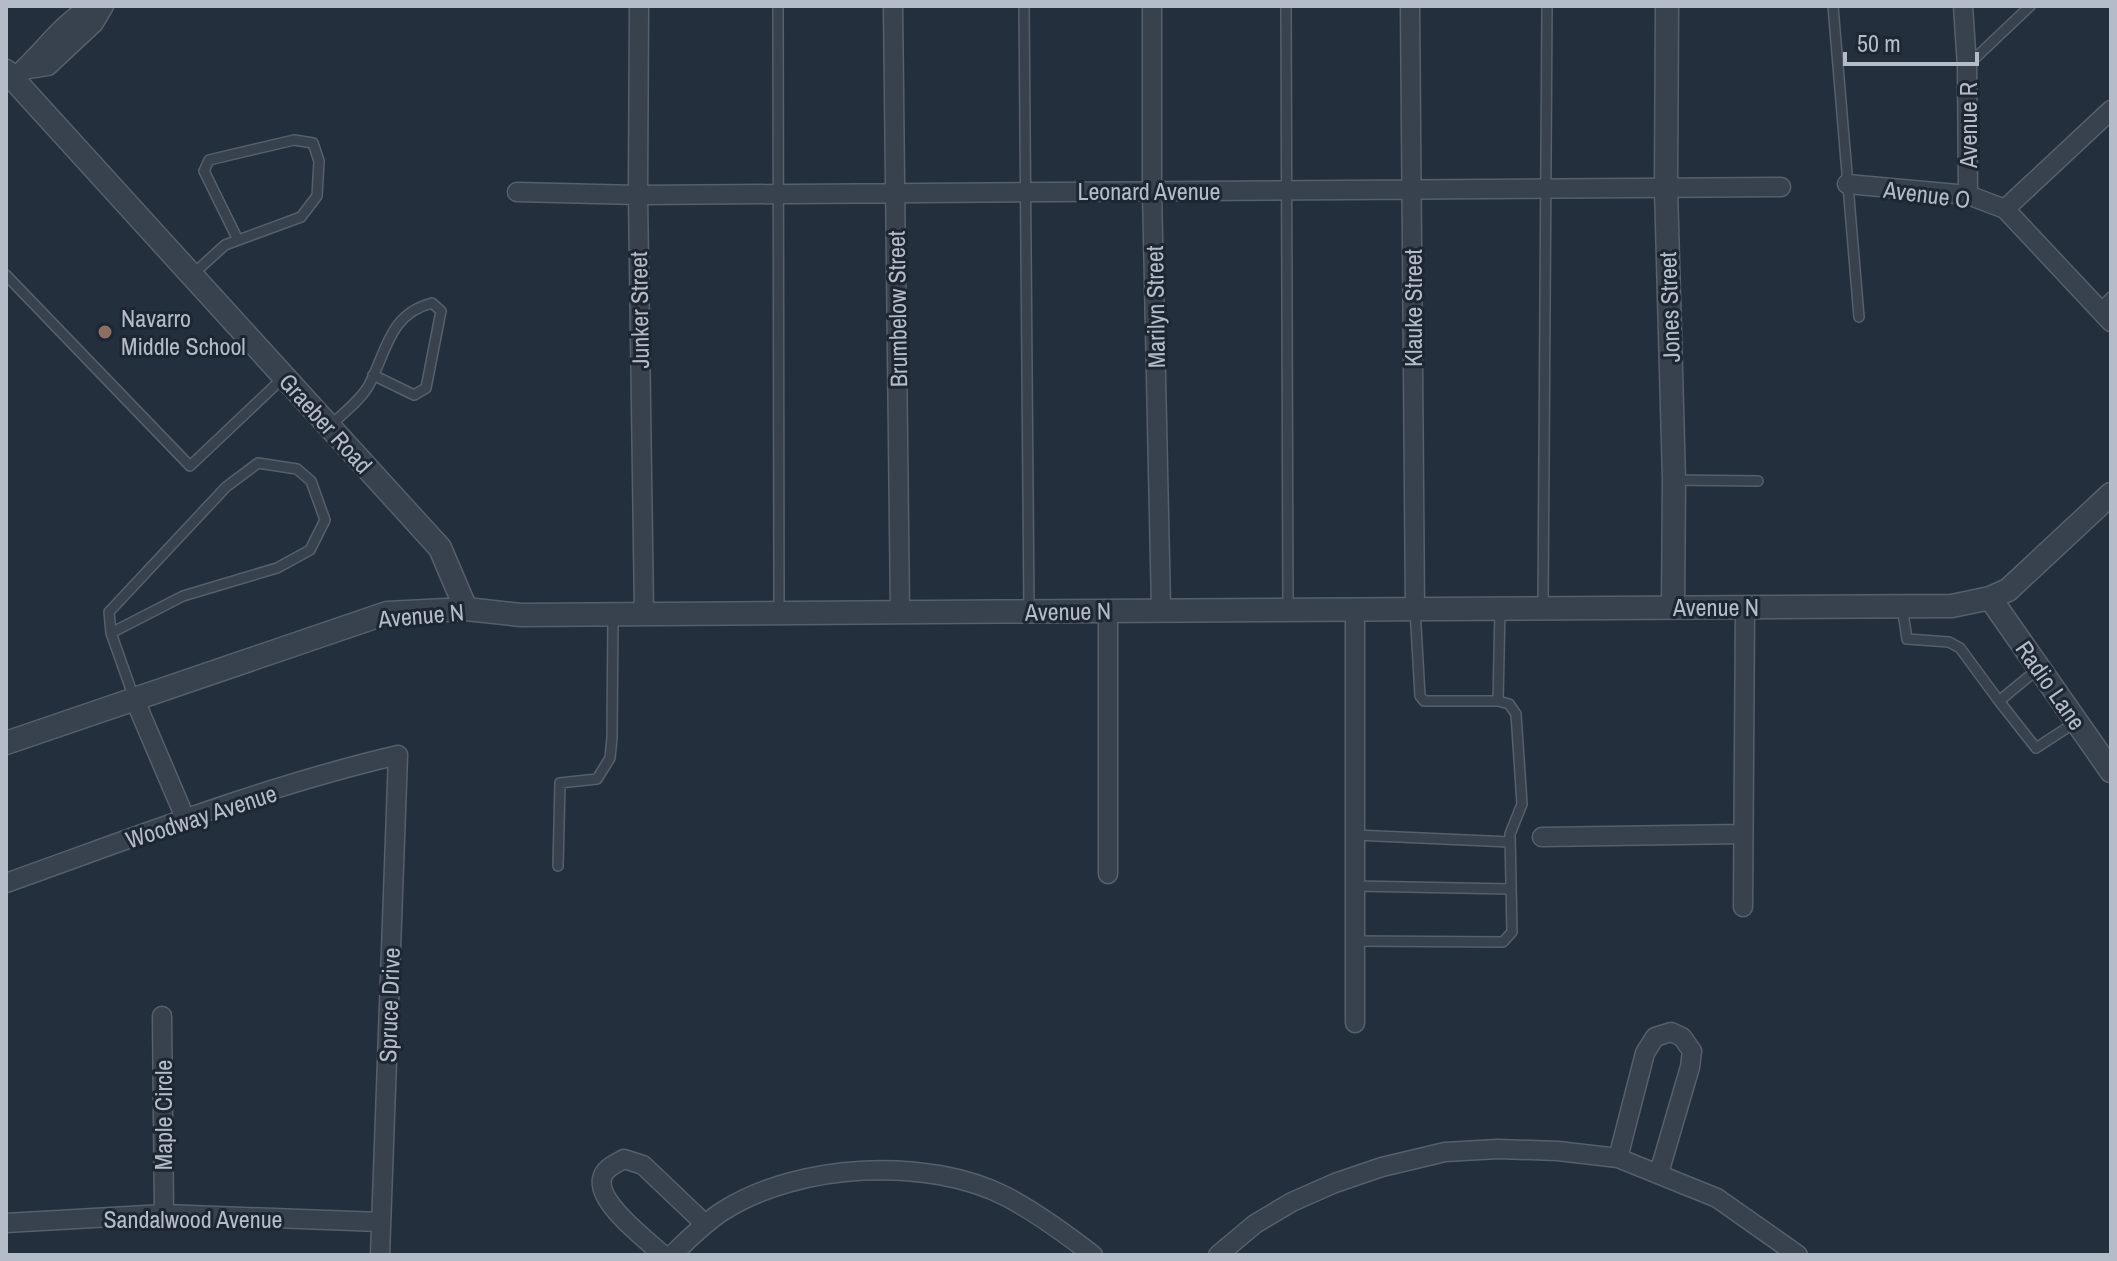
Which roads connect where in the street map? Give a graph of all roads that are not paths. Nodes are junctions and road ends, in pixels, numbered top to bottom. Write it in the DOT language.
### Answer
graph roads {
  1 [pos="92,6"];
  2 [pos="104,6"];
  3 [pos="639,6"];
  4 [pos="778,6"];
  5 [pos="893,6"];
  6 [pos="1024,6"];
  7 [pos="1152,6"];
  8 [pos="1286,6"];
  9 [pos="1410,6"];
  10 [pos="1547,6"];
  11 [pos="1667,6"];
  12 [pos="1833,6"];
  13 [pos="1963,6"];
  14 [pos="2030,6"];
  15 [pos="1967,66"];
  16 [pos="12,76"];
  17 [pos="2111,110"];
  18 [pos="1847,184"];
  19 [pos="1781,187"];
  20 [pos="1666,188"];
  21 [pos="1545,189"];
  22 [pos="1287,190"];
  23 [pos="1412,190"];
  24 [pos="1152,191"];
  25 [pos="517,192"];
  26 [pos="1025,192"];
  27 [pos="895,193"];
  28 [pos="778,194"];
  29 [pos="638,195"];
  30 [pos="1968,195"];
  31 [pos="2005,209"];
  32 [pos="238,240"];
  33 [pos="6,275"];
  34 [pos="192,275"];
  35 [pos="2107,309"];
  36 [pos="1859,317"];
  37 [pos="373,375"];
  38 [pos="284,377"];
  39 [pos="330,426"];
  40 [pos="1674,480"];
  41 [pos="1758,481"];
  42 [pos="2108,496"];
  43 [pos="1990,598"];
  44 [pos="1902,606"];
  45 [pos="1673,607"];
  46 [pos="1745,607"];
  47 [pos="1161,608"];
  48 [pos="1543,608"];
  49 [pos="466,609"];
  50 [pos="1355,609"];
  51 [pos="1415,609"];
  52 [pos="1500,609"];
  53 [pos="1288,610"];
  54 [pos="1108,611"];
  55 [pos="1029,612"];
  56 [pos="779,613"];
  57 [pos="900,613"];
  58 [pos="613,614"];
  59 [pos="644,614"];
  60 [pos="111,633"];
  61 [pos="2039,668"];
  62 [pos="134,698"];
  63 [pos="1498,701"];
  64 [pos="1999,701"];
  65 [pos="2076,722"];
  66 [pos="6,743"];
  67 [pos="398,755"];
  68 [pos="2111,771"];
  69 [pos="186,820"];
  70 [pos="1743,834"];
  71 [pos="1355,835"];
  72 [pos="1542,837"];
  73 [pos="1510,842"];
  74 [pos="558,866"];
  75 [pos="1108,874"];
  76 [pos="6,883"];
  77 [pos="1355,886"];
  78 [pos="1511,889"];
  79 [pos="1743,907"];
  80 [pos="1355,941"];
  81 [pos="162,1016"];
  82 [pos="1355,1023"];
  83 [pos="1618,1158"];
  84 [pos="1659,1173"];
  85 [pos="164,1214"];
  86 [pos="380,1222"];
  87 [pos="6,1223"];
  88 [pos="705,1224"];
  89 [pos="380,1255"];
  90 [pos="663,1255"];
  91 [pos="672,1255"];
  92 [pos="1093,1255"];
  93 [pos="1218,1255"];
  94 [pos="1798,1255"];
  1 -- 16 [label="street"];
  2 -- 16 [label="street"];
  3 -- 29 [label="street, Junker Street"];
  4 -- 28 [label="lane"];
  5 -- 27 [label="street, Brumbelow Street"];
  6 -- 26 [label="lane"];
  7 -- 24 [label="street, Marilyn Street"];
  8 -- 22 [label="lane"];
  9 -- 23 [label="street, Klauke Street"];
  10 -- 21 [label="lane"];
  11 -- 20 [label="street, Jones Street"];
  12 -- 18 [label="lane"];
  13 -- 15 [label="street, Avenue R"];
  14 -- 15 [label="lane"];
  15 -- 30 [label="street, Avenue R"];
  16 -- 34 [label="street, Graeber Road"];
  17 -- 31 [label="street, Avenue O"];
  18 -- 30 [label="street, Avenue O"];
  18 -- 36 [label="lane"];
  19 -- 20 [label="street, Leonard Avenue"];
  20 -- 21 [label="street, Leonard Avenue"];
  20 -- 40 [label="street, Jones Street"];
  21 -- 23 [label="street, Leonard Avenue"];
  21 -- 48 [label="lane"];
  22 -- 23 [label="street, Leonard Avenue"];
  22 -- 24 [label="street, Leonard Avenue"];
  22 -- 53 [label="lane"];
  23 -- 51 [label="street, Klauke Street"];
  24 -- 26 [label="street, Leonard Avenue"];
  24 -- 47 [label="street, Marilyn Street"];
  25 -- 29 [label="street, Leonard Avenue"];
  26 -- 27 [label="street, Leonard Avenue"];
  26 -- 55 [label="lane"];
  27 -- 28 [label="street, Leonard Avenue"];
  27 -- 57 [label="street, Brumbelow Street"];
  28 -- 29 [label="street, Leonard Avenue"];
  28 -- 56 [label="lane"];
  29 -- 59 [label="street, Junker Street"];
  30 -- 31 [label="street, Avenue O"];
  31 -- 35 [label="street"];
  32 -- 32 [label="lane"];
  32 -- 34 [label="lane"];
  33 -- 38 [label="lane"];
  34 -- 38 [label="street, Graeber Road"];
  37 -- 37 [label="lane"];
  37 -- 39 [label="lane"];
  38 -- 39 [label="street, Graeber Road"];
  39 -- 49 [label="street, Graeber Road"];
  40 -- 41 [label="lane"];
  40 -- 45 [label="street, Jones Street"];
  42 -- 43 [label="street, Avenue N"];
  43 -- 44 [label="street, Avenue N"];
  43 -- 61 [label="street, Radio Lane"];
  44 -- 46 [label="street, Avenue N"];
  44 -- 64 [label="lane"];
  45 -- 46 [label="street, Avenue N"];
  45 -- 48 [label="street, Avenue N"];
  46 -- 70 [label="street"];
  47 -- 53 [label="street, Avenue N"];
  47 -- 54 [label="street, Avenue N"];
  48 -- 52 [label="street, Avenue N"];
  49 -- 58 [label="street, Avenue N"];
  49 -- 62 [label="street, Avenue N"];
  50 -- 51 [label="street, Avenue N"];
  50 -- 53 [label="street, Avenue N"];
  50 -- 71 [label="street"];
  51 -- 52 [label="street, Avenue N"];
  51 -- 63 [label="lane"];
  52 -- 63 [label="lane"];
  54 -- 55 [label="street, Avenue N"];
  54 -- 75 [label="street"];
  55 -- 57 [label="street, Avenue N"];
  56 -- 57 [label="street, Avenue N"];
  56 -- 59 [label="street, Avenue N"];
  58 -- 59 [label="street, Avenue N"];
  58 -- 74 [label="lane"];
  60 -- 60 [label="lane"];
  60 -- 62 [label="lane"];
  61 -- 64 [label="lane"];
  61 -- 65 [label="street, Radio Lane"];
  62 -- 66 [label="street, Avenue N"];
  62 -- 69 [label="street"];
  63 -- 73 [label="lane"];
  64 -- 65 [label="lane"];
  65 -- 68 [label="street, Radio Lane"];
  67 -- 69 [label="street, Woodway Avenue"];
  67 -- 86 [label="street, Spruce Drive"];
  69 -- 76 [label="street, Woodway Avenue"];
  70 -- 72 [label="street"];
  70 -- 79 [label="street"];
  71 -- 73 [label="lane"];
  71 -- 77 [label="street"];
  73 -- 78 [label="lane"];
  77 -- 78 [label="lane"];
  77 -- 80 [label="street"];
  78 -- 80 [label="lane"];
  80 -- 82 [label="street"];
  81 -- 85 [label="street, Maple Circle"];
  83 -- 84 [label="street"];
  83 -- 84 [label="street"];
  83 -- 93 [label="street"];
  84 -- 94 [label="street"];
  85 -- 86 [label="street, Sandalwood Avenue"];
  85 -- 87 [label="street, Sandalwood Avenue"];
  86 -- 89 [label="street, Spruce Drive"];
  88 -- 90 [label="street"];
  88 -- 91 [label="street"];
  88 -- 92 [label="street"];
}
